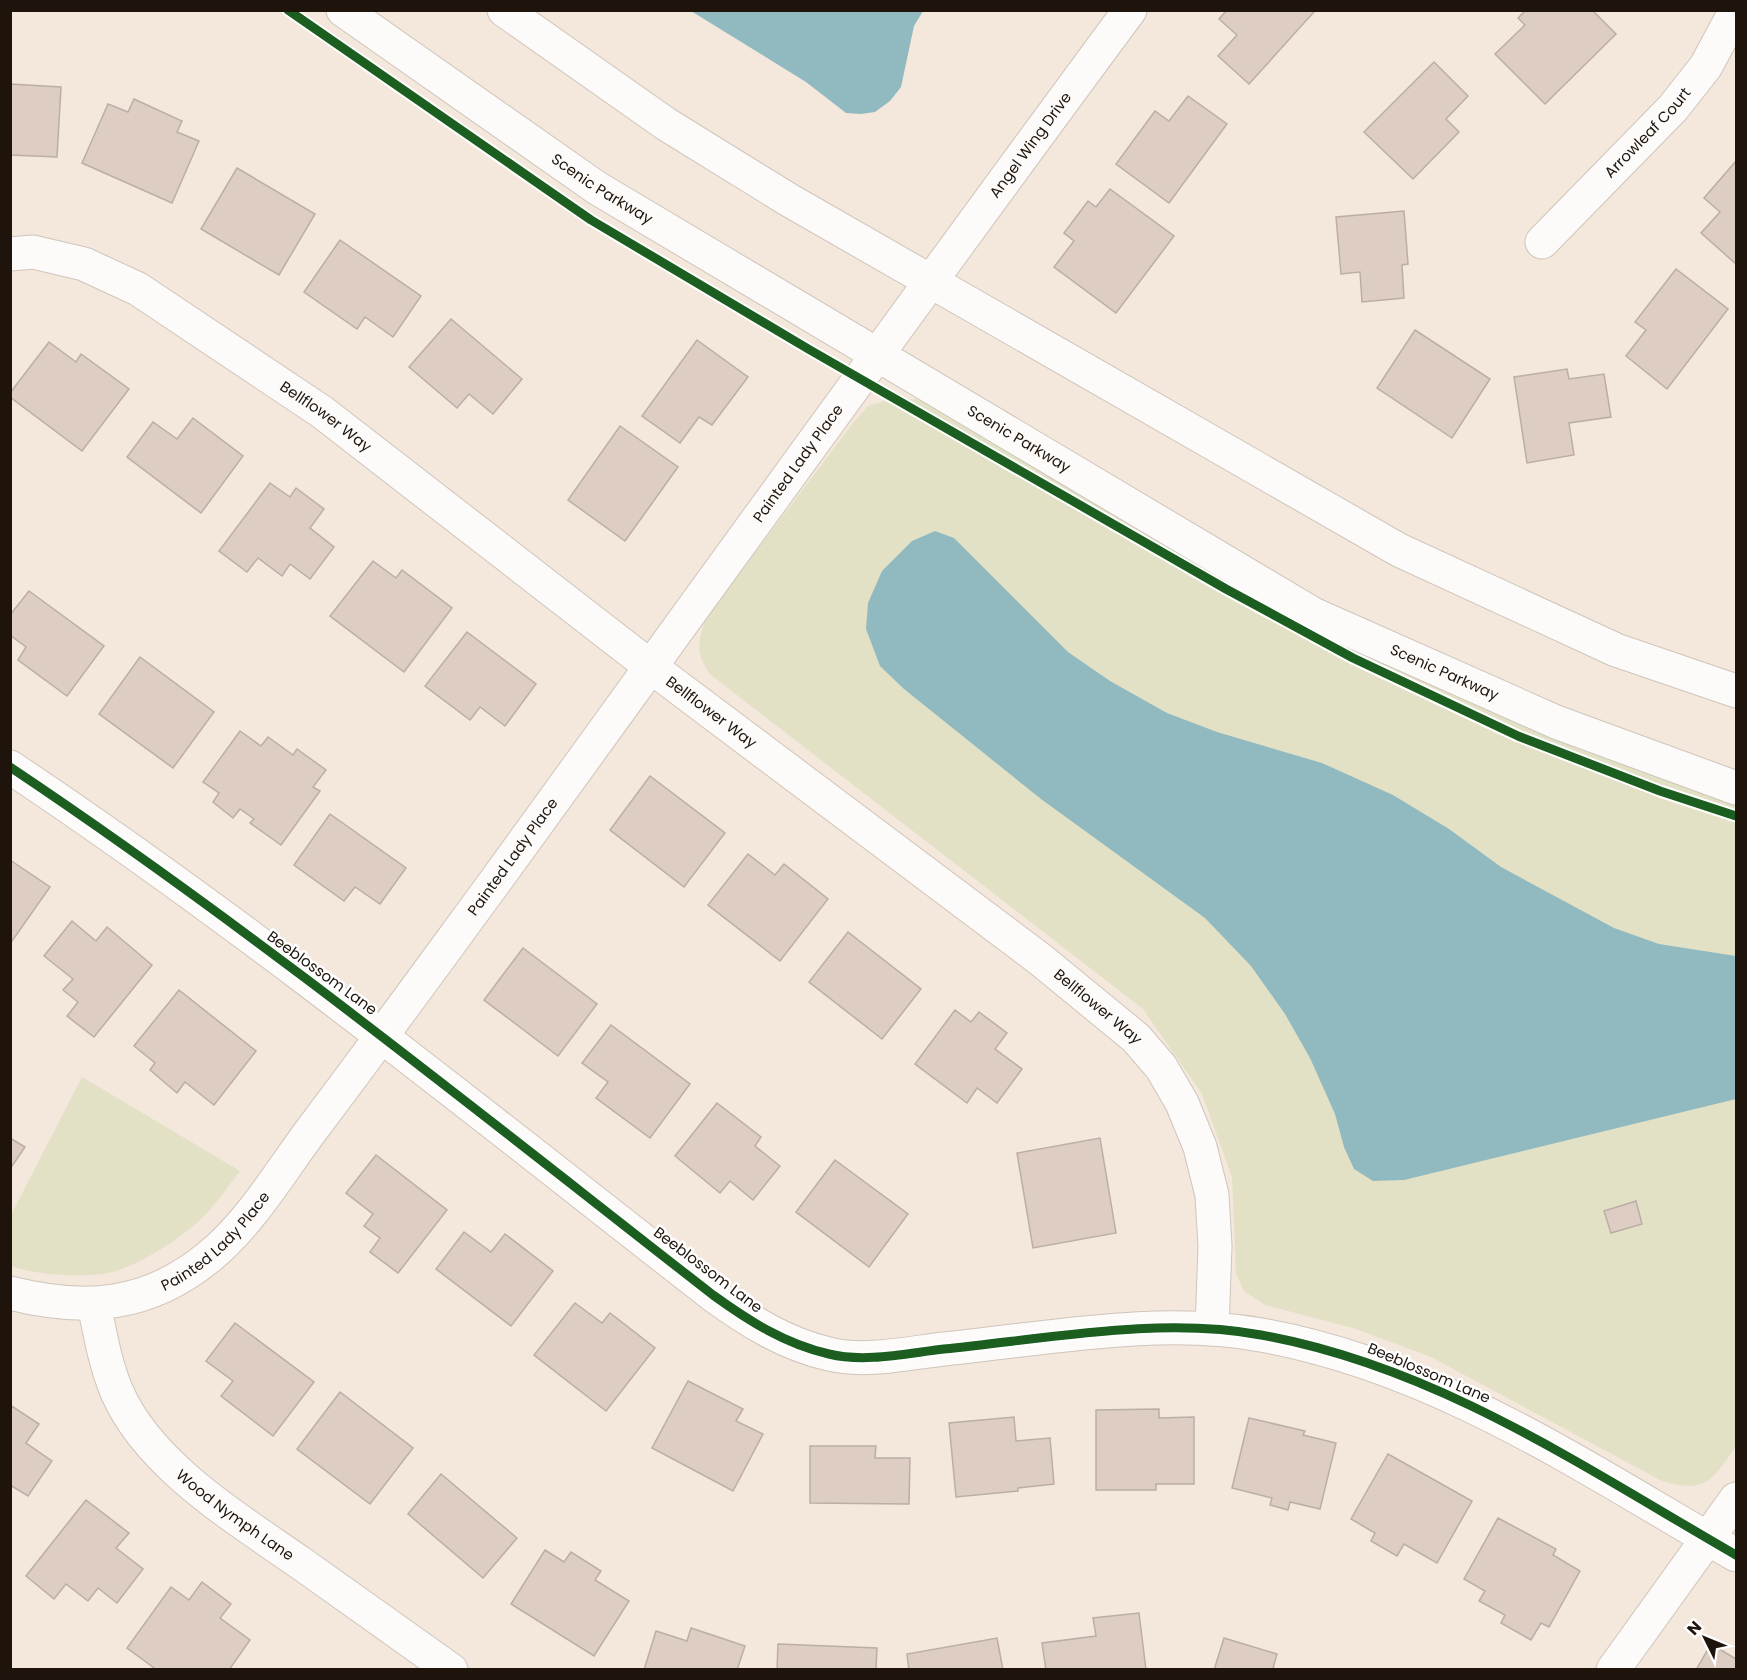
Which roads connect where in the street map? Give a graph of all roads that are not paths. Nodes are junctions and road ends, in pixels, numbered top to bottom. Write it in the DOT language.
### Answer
graph roads {
  1 [pos="343,10"];
  2 [pos="504,10"];
  3 [pos="1130,10"];
  4 [pos="1736,10"];
  5 [pos="1542,242"];
  6 [pos="10,254"];
  7 [pos="931,279"];
  8 [pos="877,355"];
  9 [pos="651,667"];
  10 [pos="1737,691"];
  11 [pos="10,767"];
  12 [pos="1737,788"];
  13 [pos="382,1036"];
  14 [pos="10,1293"];
  15 [pos="94,1304"];
  16 [pos="1212,1329"];
  17 [pos="1737,1499"];
  18 [pos="1708,1539"];
  19 [pos="1737,1555"];
  20 [pos="450,1670"];
  21 [pos="1613,1670"];
  1 -- 8 [label="street, Scenic Parkway"];
  2 -- 7 [label="street"];
  3 -- 7 [label="street, Angel Wing Drive"];
  4 -- 5 [label="street, Arrowleaf Court"];
  6 -- 9 [label="street, Bellflower Way"];
  7 -- 8 [label="street, Painted Lady Place"];
  7 -- 10 [label="street"];
  8 -- 9 [label="street, Painted Lady Place"];
  8 -- 12 [label="street, Scenic Parkway"];
  9 -- 13 [label="street, Painted Lady Place"];
  9 -- 16 [label="street, Bellflower Way"];
  11 -- 13 [label="street, Beeblossom Lane"];
  13 -- 15 [label="street, Painted Lady Place"];
  13 -- 16 [label="street, Beeblossom Lane"];
  14 -- 15 [label="street, Painted Lady Place"];
  15 -- 20 [label="street, Wood Nymph Lane"];
  16 -- 18 [label="street, Beeblossom Lane"];
  17 -- 18 [label="street"];
  18 -- 19 [label="street, Beeblossom Lane"];
  18 -- 21 [label="street"];
}
